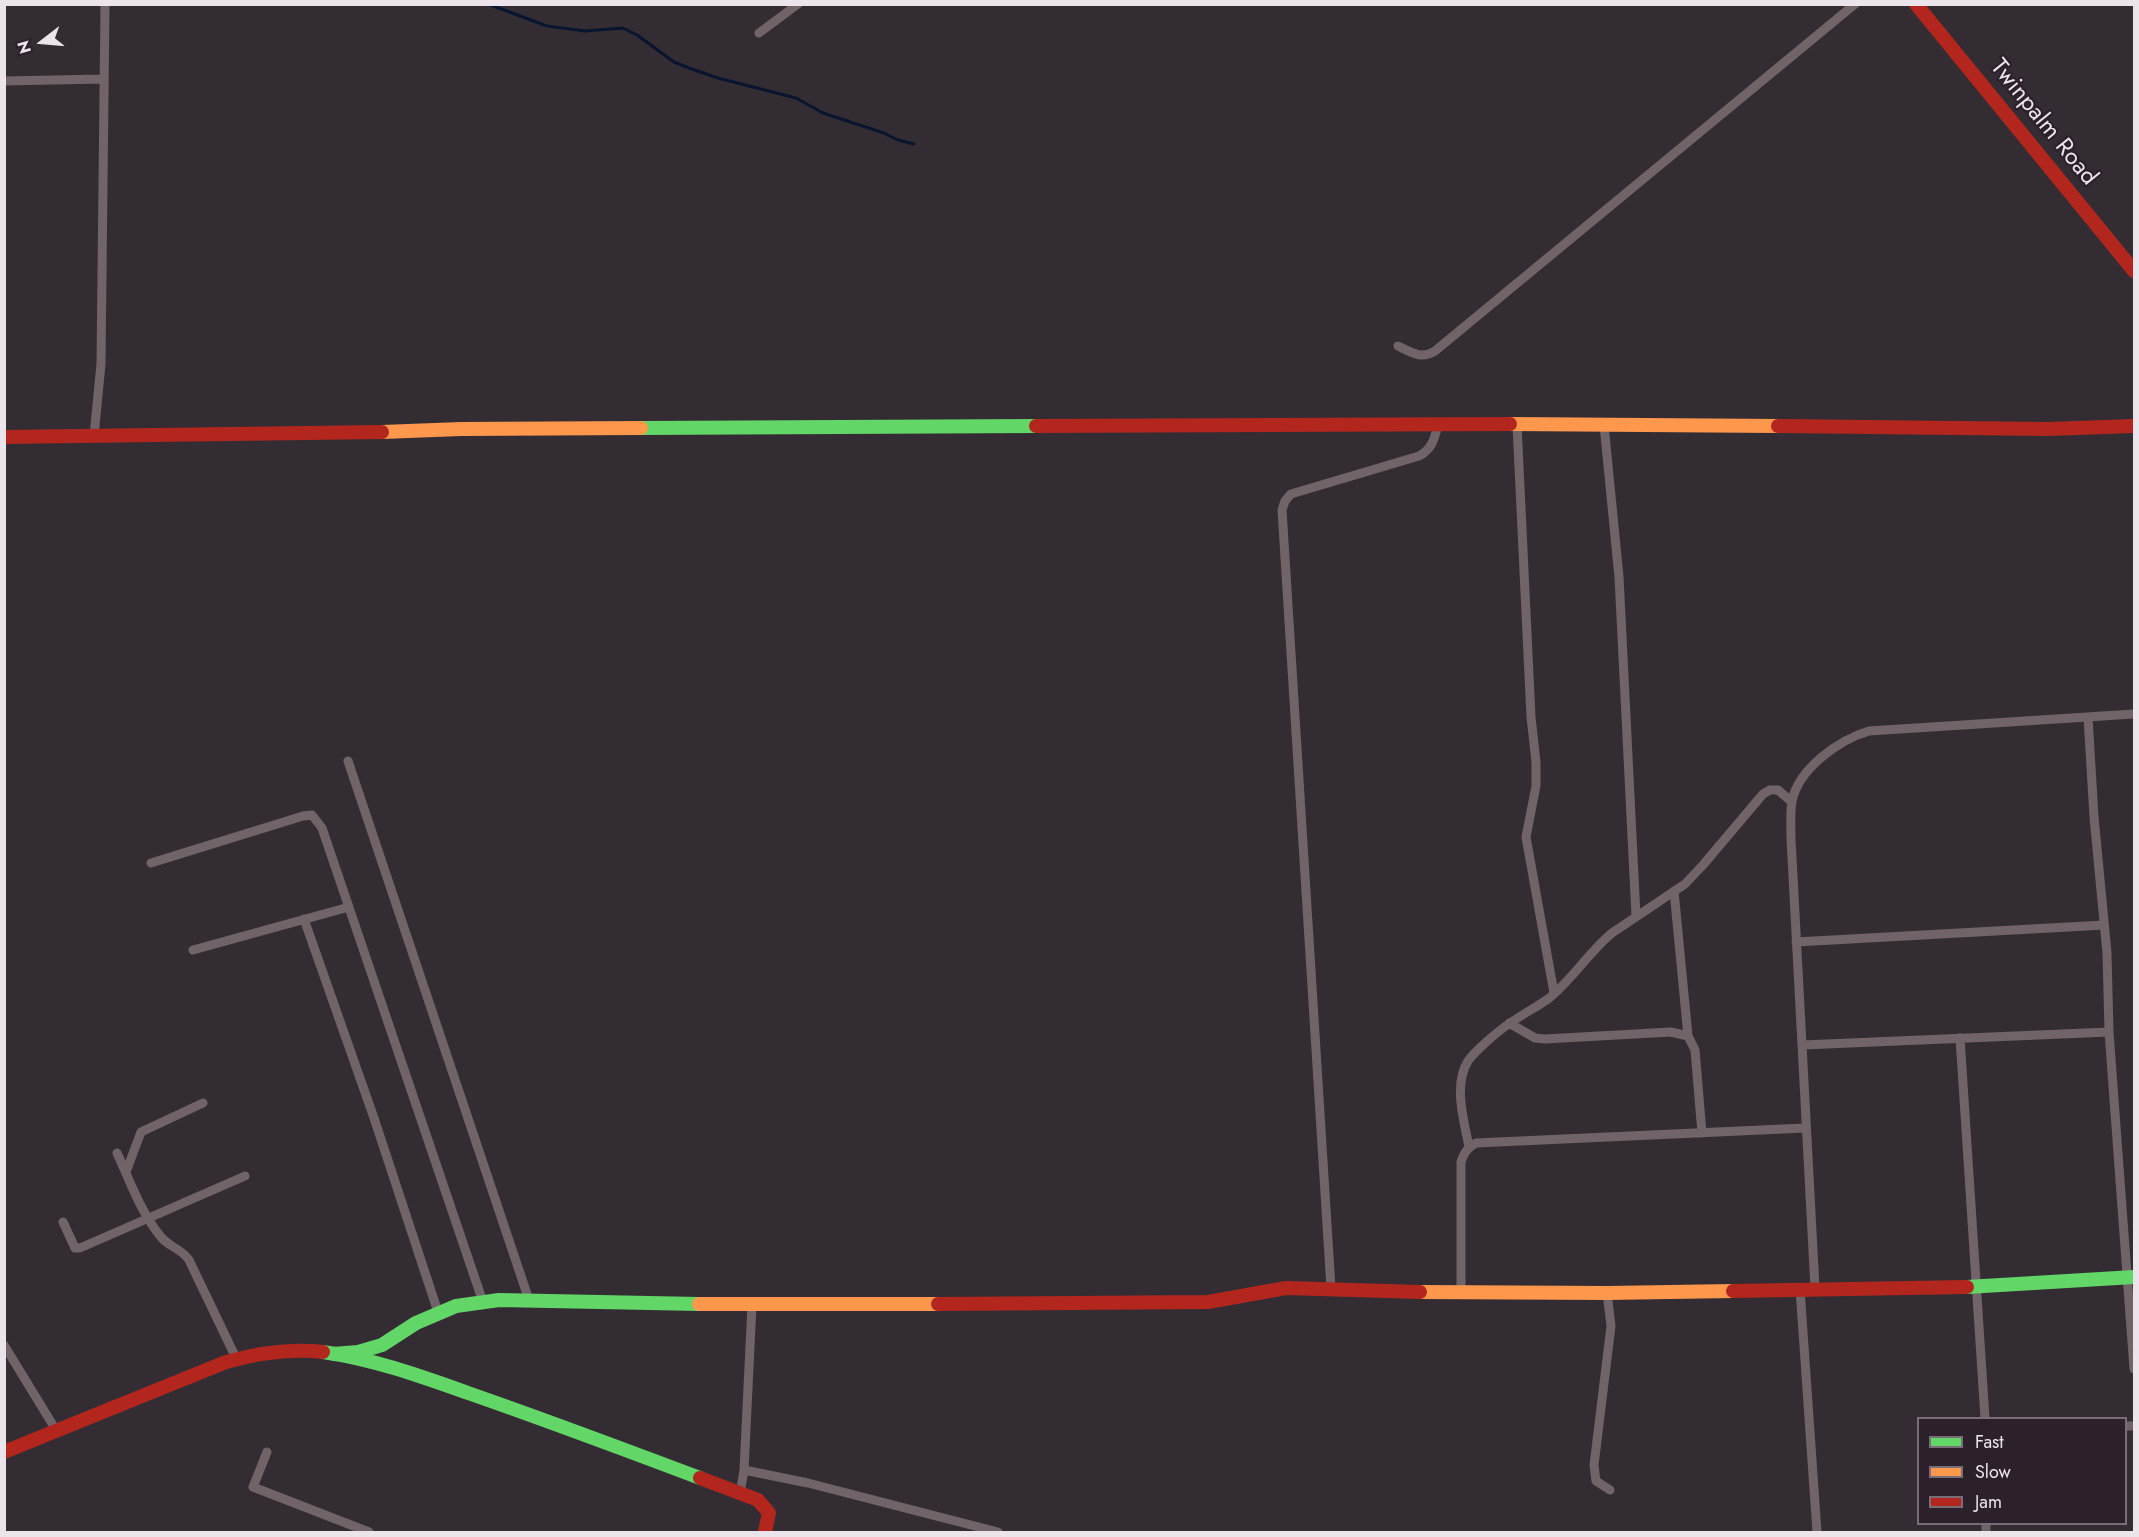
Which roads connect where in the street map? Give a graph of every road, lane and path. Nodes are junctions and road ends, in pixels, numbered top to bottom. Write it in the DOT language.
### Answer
graph roads {
  1 [pos="105,4"];
  2 [pos="798,4"];
  3 [pos="1855,4"];
  4 [pos="1916,4"];
  5 [pos="759,33"];
  6 [pos="103,79"];
  7 [pos="4,81"];
  8 [pos="2134,271"];
  9 [pos="1398,345"];
  10 [pos="1438,425"];
  11 [pos="1517,425"];
  12 [pos="1604,425"];
  13 [pos="2134,426"];
  14 [pos="94,435"];
  15 [pos="4,437"];
  16 [pos="2134,714"];
  17 [pos="2088,717"];
  18 [pos="348,761"];
  19 [pos="1792,802"];
  20 [pos="151,863"];
  21 [pos="1674,891"];
  22 [pos="349,907"];
  23 [pos="1636,916"];
  24 [pos="304,919"];
  25 [pos="2104,925"];
  26 [pos="1796,942"];
  27 [pos="193,950"];
  28 [pos="1554,993"];
  29 [pos="1509,1023"];
  30 [pos="2109,1032"];
  31 [pos="1688,1036"];
  32 [pos="1960,1038"];
  33 [pos="1803,1045"];
  34 [pos="203,1103"];
  35 [pos="1805,1128"];
  36 [pos="1701,1133"];
  37 [pos="1469,1147"];
  38 [pos="117,1154"];
  39 [pos="126,1172"];
  40 [pos="245,1176"];
  41 [pos="148,1219"];
  42 [pos="63,1222"];
  43 [pos="2131,1277"];
  44 [pos="1977,1287"];
  45 [pos="1330,1288"];
  46 [pos="1800,1288"];
  47 [pos="1815,1288"];
  48 [pos="1461,1293"];
  49 [pos="1607,1293"];
  50 [pos="529,1300"];
  51 [pos="483,1302"];
  52 [pos="752,1305"];
  53 [pos="438,1312"];
  54 [pos="388,1342"];
  55 [pos="4,1345"];
  56 [pos="333,1354"];
  57 [pos="236,1359"];
  58 [pos="391,1368"];
  59 [pos="2134,1369"];
  60 [pos="1985,1417"];
  61 [pos="56,1430"];
  62 [pos="4,1452"];
  63 [pos="267,1452"];
  64 [pos="744,1470"];
  65 [pos="1611,1490"];
  66 [pos="740,1494"];
  67 [pos="369,1533"];
  68 [pos="765,1533"];
  69 [pos="998,1533"];
  70 [pos="1817,1533"];
  1 -- 6 [label="street"];
  2 -- 5 [label="street"];
  3 -- 9 [label="street"];
  4 -- 8 [label="street, Twinpalm Road"];
  6 -- 7 [label="street"];
  6 -- 14 [label="street"];
  10 -- 11 [label="street"];
  10 -- 14 [label="street"];
  10 -- 45 [label="street"];
  11 -- 12 [label="street"];
  11 -- 28 [label="street"];
  12 -- 13 [label="street"];
  12 -- 23 [label="street"];
  14 -- 15 [label="street"];
  16 -- 17 [label="street"];
  17 -- 19 [label="street"];
  17 -- 25 [label="street"];
  18 -- 50 [label="street"];
  19 -- 21 [label="street"];
  19 -- 26 [label="street"];
  20 -- 22 [label="street"];
  21 -- 23 [label="street"];
  21 -- 31 [label="street"];
  22 -- 24 [label="street"];
  22 -- 51 [label="street"];
  23 -- 28 [label="street"];
  24 -- 27 [label="street"];
  24 -- 53 [label="street"];
  25 -- 26 [label="street"];
  25 -- 30 [label="street"];
  26 -- 33 [label="street"];
  28 -- 29 [label="street"];
  29 -- 31 [label="street"];
  29 -- 37 [label="street"];
  30 -- 32 [label="street"];
  30 -- 43 [label="street"];
  31 -- 36 [label="street"];
  32 -- 33 [label="street"];
  32 -- 44 [label="street"];
  33 -- 35 [label="street"];
  34 -- 39 [label="street"];
  35 -- 36 [label="street"];
  35 -- 47 [label="street"];
  36 -- 37 [label="street"];
  37 -- 48 [label="street"];
  38 -- 39 [label="street"];
  39 -- 41 [label="street"];
  40 -- 41 [label="street"];
  41 -- 42 [label="street"];
  41 -- 57 [label="street"];
  43 -- 44 [label="street"];
  43 -- 59 [label="street"];
  44 -- 47 [label="street"];
  44 -- 60 [label="street"];
  45 -- 48 [label="street"];
  45 -- 52 [label="street"];
  46 -- 47 [label="street"];
  46 -- 49 [label="street"];
  46 -- 70 [label="street"];
  48 -- 49 [label="street"];
  49 -- 65 [label="street"];
  50 -- 51 [label="street"];
  50 -- 52 [label="street"];
  51 -- 53 [label="street"];
  52 -- 64 [label="street"];
  53 -- 54 [label="street"];
  54 -- 56 [label="street"];
  54 -- 58 [label="street"];
  55 -- 61 [label="street"];
  56 -- 57 [label="street"];
  56 -- 58 [label="street"];
  57 -- 61 [label="street"];
  58 -- 66 [label="street"];
  61 -- 62 [label="street"];
  63 -- 67 [label="street"];
  64 -- 66 [label="street"];
  64 -- 69 [label="street"];
  66 -- 68 [label="street"];
}
